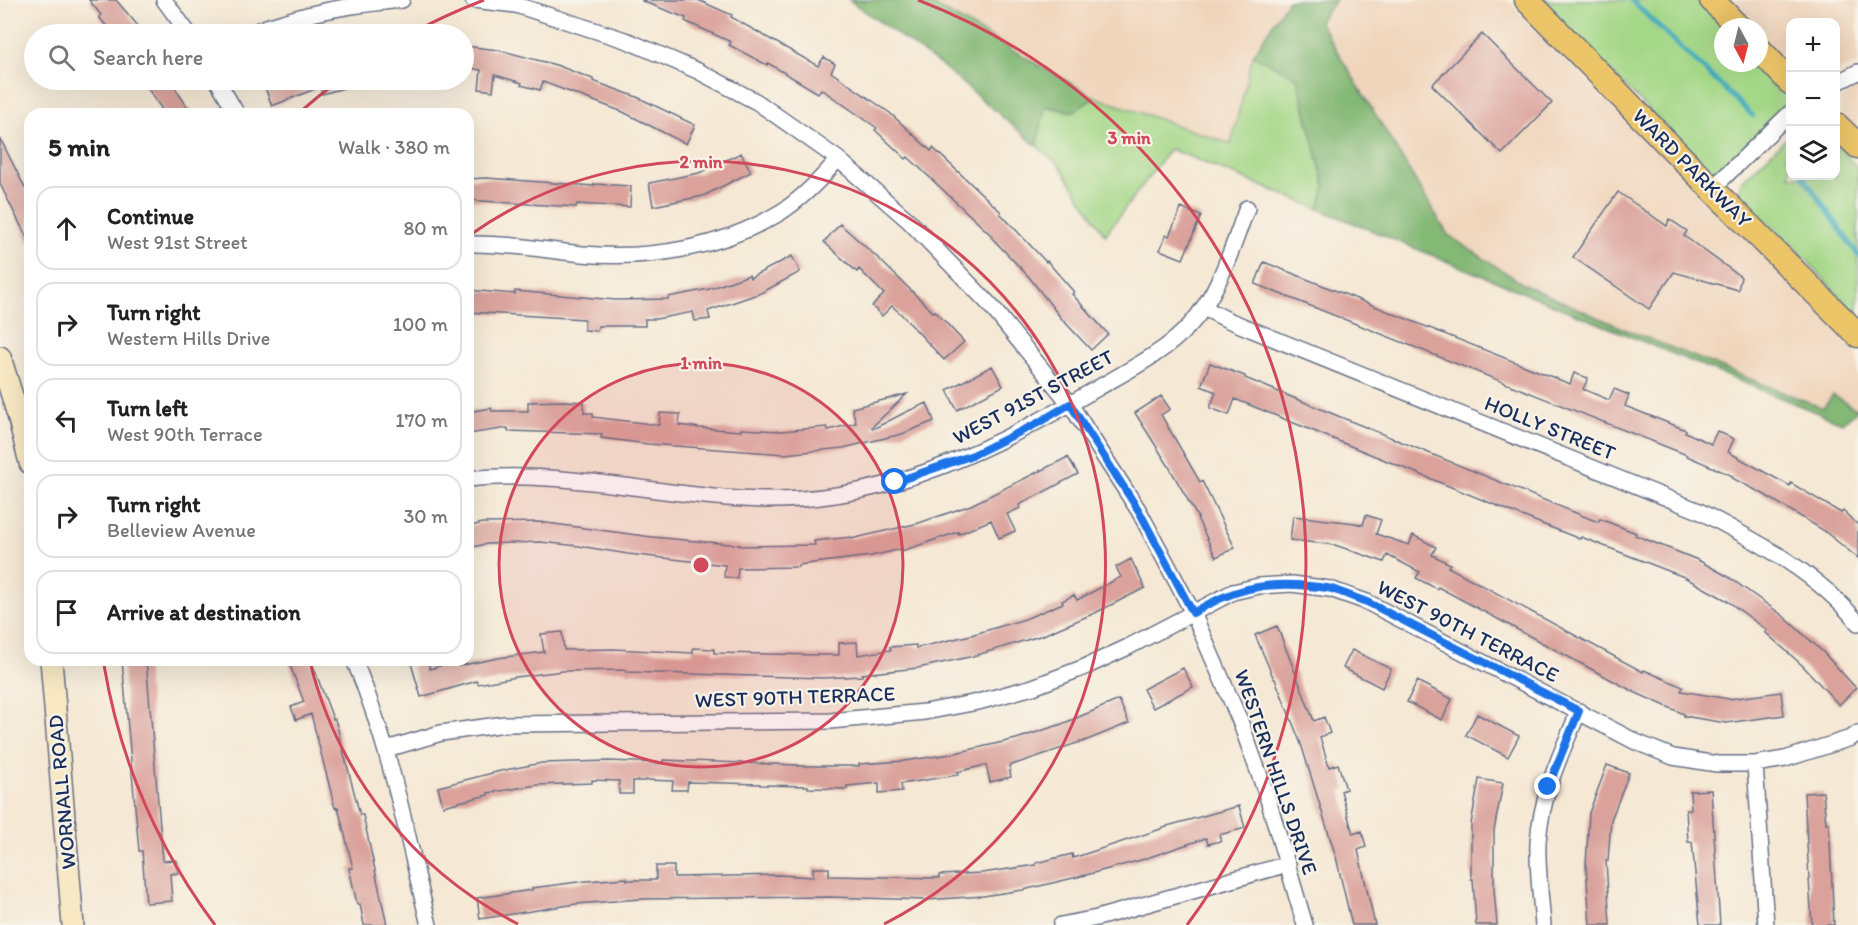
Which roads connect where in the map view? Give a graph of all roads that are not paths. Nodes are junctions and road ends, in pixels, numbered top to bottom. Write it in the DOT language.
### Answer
graph roads {
  1 [pos="165,0"];
  2 [pos="402,0"];
  3 [pos="473,0"];
  4 [pos="1527,0"];
  5 [pos="1712,0"];
  6 [pos="1729,18"];
  7 [pos="182,24"];
  8 [pos="277,24"];
  9 [pos="1768,58"];
  10 [pos="1858,72"];
  11 [pos="1786,77"];
  12 [pos="1840,81"];
  13 [pos="224,90"];
  14 [pos="234,108"];
  15 [pos="1786,118"];
  16 [pos="1837,126"];
  17 [pos="1858,146"];
  18 [pos="838,159"];
  19 [pos="1712,189"];
  20 [pos="1247,208"];
  21 [pos="474,243"];
  22 [pos="1204,308"];
  23 [pos="1858,335"];
  24 [pos="0,357"];
  25 [pos="1070,404"];
  26 [pos="24,440"];
  27 [pos="474,478"];
  28 [pos="1193,613"];
  29 [pos="1858,623"];
  30 [pos="51,666"];
  31 [pos="357,666"];
  32 [pos="1579,711"];
  33 [pos="1858,734"];
  34 [pos="387,749"];
  35 [pos="1755,764"];
  36 [pos="1288,864"];
  37 [pos="73,925"];
  38 [pos="429,925"];
  39 [pos="1060,925"];
  40 [pos="1305,925"];
  41 [pos="1543,925"];
  42 [pos="1766,925"];
  1 -- 7 [label="street"];
  2 -- 8 [label="street"];
  3 -- 18 [label="street, WESTERN HILLS DRIVE"];
  4 -- 19 [label="main road, WARD PARKWAY"];
  5 -- 6 [label="main road"];
  9 -- 11 [label="main road"];
  10 -- 12 [label="street"];
  13 -- 14 [label="street"];
  15 -- 19 [label="street"];
  16 -- 17 [label="main road"];
  18 -- 21 [label="street"];
  18 -- 25 [label="street, WESTERN HILLS DRIVE"];
  19 -- 23 [label="main road, WARD PARKWAY"];
  20 -- 22 [label="street, WEST 91ST STREET"];
  22 -- 25 [label="street, WEST 91ST STREET"];
  22 -- 29 [label="street, HOLLY STREET"];
  24 -- 26 [label="main road"];
  25 -- 27 [label="street, WEST 91ST STREET"];
  25 -- 28 [label="street, WESTERN HILLS DRIVE"];
  28 -- 32 [label="street, WEST 90TH TERRACE"];
  28 -- 34 [label="street, WEST 90TH TERRACE"];
  28 -- 36 [label="street, WESTERN HILLS DRIVE"];
  30 -- 37 [label="main road, WORNALL ROAD"];
  31 -- 34 [label="street"];
  32 -- 35 [label="street, WEST 90TH TERRACE"];
  32 -- 41 [label="street"];
  33 -- 35 [label="street, WEST 90TH TERRACE"];
  34 -- 38 [label="street"];
  35 -- 42 [label="street"];
  36 -- 39 [label="street"];
  36 -- 40 [label="street, WESTERN HILLS DRIVE"];
}
